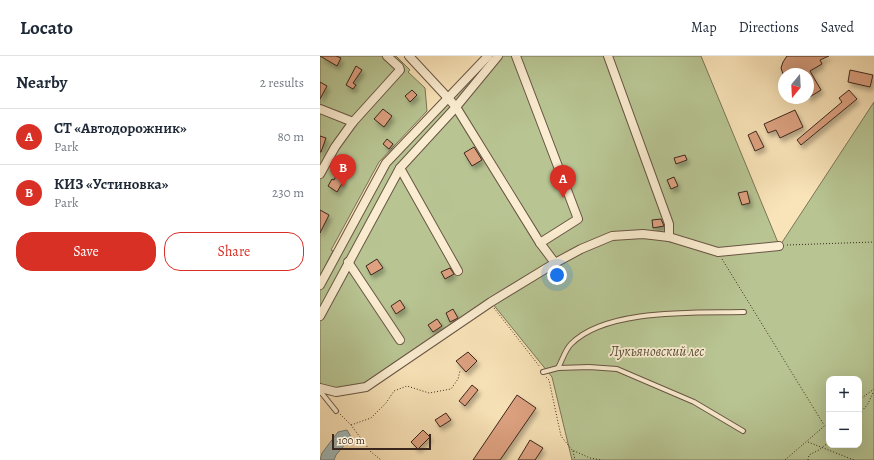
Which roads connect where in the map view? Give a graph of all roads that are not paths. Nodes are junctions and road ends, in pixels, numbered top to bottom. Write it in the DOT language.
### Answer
graph roads {
  1 [pos="387,56"];
  2 [pos="408,56"];
  3 [pos="488,56"];
  4 [pos="498,56"];
  5 [pos="516,56"];
  6 [pos="608,56"];
  7 [pos="448,98"];
  8 [pos="456,107"];
  9 [pos="320,109"];
  10 [pos="353,122"];
  11 [pos="400,168"];
  12 [pos="320,174"];
  13 [pos="669,237"];
  14 [pos="540,243"];
  15 [pos="779,246"];
  16 [pos="348,262"];
  17 [pos="555,263"];
  18 [pos="458,271"];
  19 [pos="320,285"];
  20 [pos="744,312"];
  21 [pos="320,316"];
  22 [pos="400,340"];
  23 [pos="558,368"];
  24 [pos="543,372"];
  25 [pos="320,388"];
  26 [pos="320,391"];
  27 [pos="336,411"];
  28 [pos="743,431"];
  1 -- 10 [label="street"];
  2 -- 7 [label="street"];
  3 -- 7 [label="street"];
  4 -- 8 [label="street"];
  5 -- 14 [label="street"];
  6 -- 13 [label="street"];
  7 -- 8 [label="street"];
  7 -- 19 [label="street"];
  8 -- 11 [label="street"];
  8 -- 14 [label="street"];
  9 -- 10 [label="street"];
  10 -- 12 [label="street"];
  11 -- 16 [label="street"];
  11 -- 18 [label="street"];
  13 -- 15 [label="street"];
  13 -- 17 [label="street"];
  14 -- 17 [label="street"];
  16 -- 21 [label="street"];
  16 -- 22 [label="street"];
  17 -- 25 [label="street"];
  20 -- 23 [label="lane"];
  23 -- 24 [label="lane"];
  23 -- 28 [label="lane"];
  26 -- 27 [label="lane"];
}
